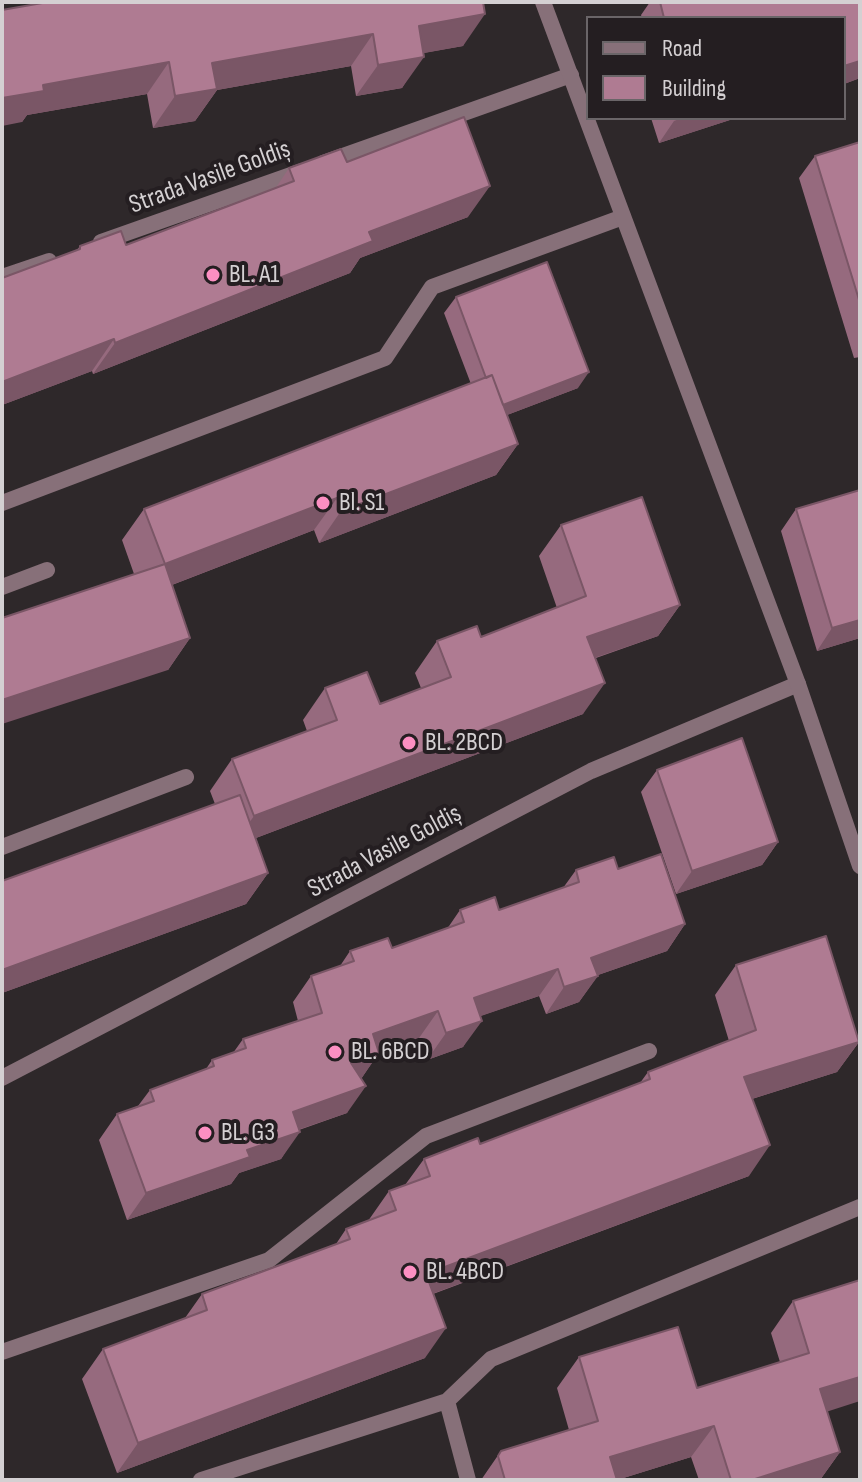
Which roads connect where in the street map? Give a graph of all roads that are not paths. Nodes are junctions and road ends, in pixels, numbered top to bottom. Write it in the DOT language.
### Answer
graph roads {
  1 [pos="543,2"];
  2 [pos="571,75"];
  3 [pos="586,116"];
  4 [pos="587,120"];
  5 [pos="623,217"];
  6 [pos="92,245"];
  7 [pos="62,256"];
  8 [pos="2,277"];
  9 [pos="2,503"];
  10 [pos="47,570"];
  11 [pos="2,587"];
  12 [pos="798,684"];
  13 [pos="186,777"];
  14 [pos="2,847"];
  15 [pos="860,866"];
  16 [pos="649,1051"];
  17 [pos="2,1078"];
  18 [pos="860,1207"];
  19 [pos="2,1352"];
  20 [pos="447,1401"];
  21 [pos="201,1480"];
  22 [pos="468,1480"];
  1 -- 2 [label="street"];
  2 -- 3 [label="street"];
  2 -- 6 [label="street, Strada Vasile Goldiș"];
  4 -- 5 [label="street"];
  5 -- 9 [label="street"];
  5 -- 12 [label="street"];
  7 -- 8 [label="street"];
  10 -- 11 [label="street"];
  12 -- 15 [label="street"];
  12 -- 17 [label="street, Strada Vasile Goldiș"];
  13 -- 14 [label="street"];
  16 -- 19 [label="street"];
  18 -- 20 [label="street"];
  20 -- 21 [label="street"];
  20 -- 22 [label="street"];
}
